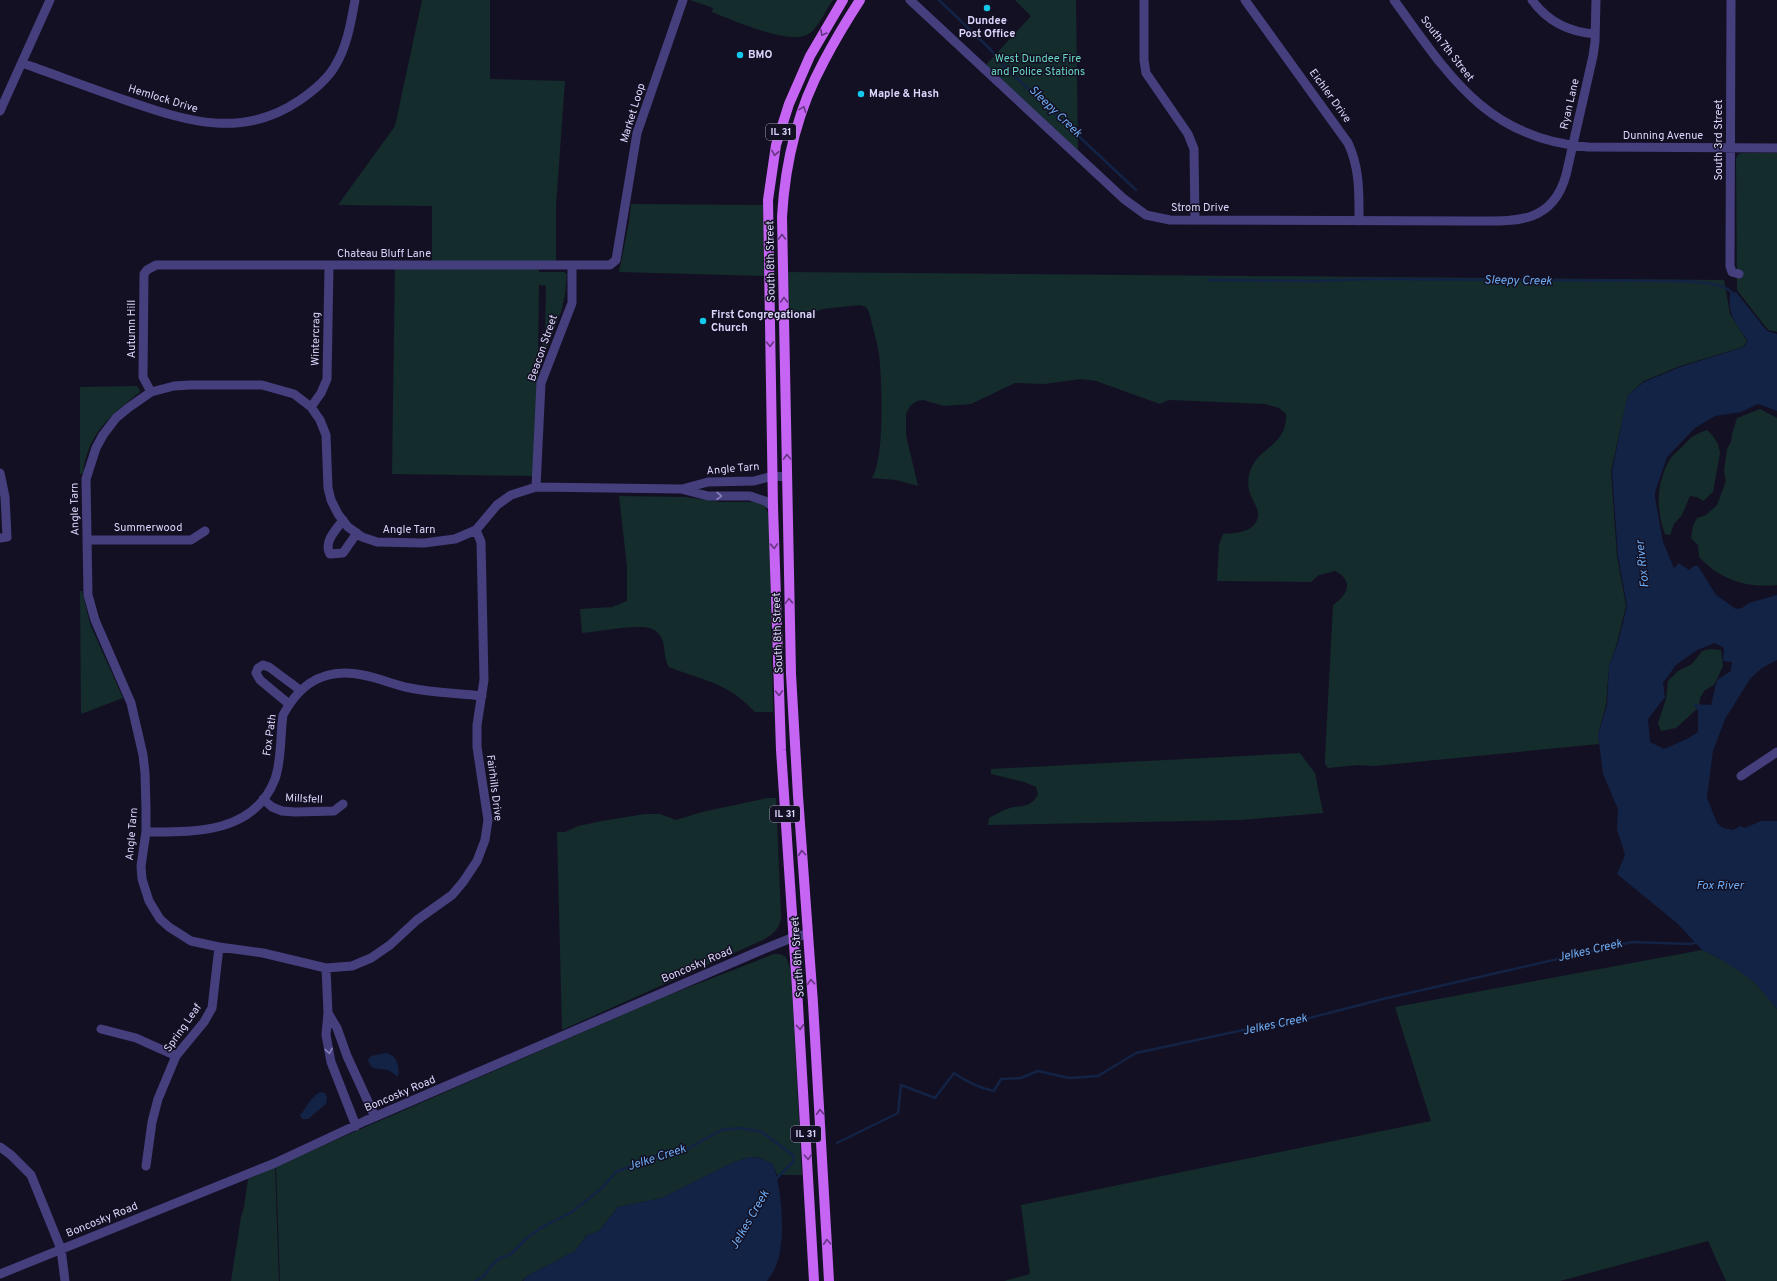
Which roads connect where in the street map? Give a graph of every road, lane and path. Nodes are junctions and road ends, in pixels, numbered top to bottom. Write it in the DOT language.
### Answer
graph roads {
  1 [pos="50,0"];
  2 [pos="355,0"];
  3 [pos="683,0"];
  4 [pos="843,0"];
  5 [pos="860,0"];
  6 [pos="910,0"];
  7 [pos="1144,0"];
  8 [pos="1245,0"];
  9 [pos="1394,0"];
  10 [pos="1532,0"];
  11 [pos="1596,0"];
  12 [pos="1731,0"];
  13 [pos="1595,34"];
  14 [pos="22,63"];
  15 [pos="1,107"];
  16 [pos="1573,146"];
  17 [pos="1730,148"];
  18 [pos="1777,148"];
  19 [pos="1547,208"];
  20 [pos="1195,220"];
  21 [pos="1358,221"];
  22 [pos="616,260"];
  23 [pos="572,265"];
  24 [pos="329,266"];
  25 [pos="151,267"];
  26 [pos="1739,274"];
  27 [pos="151,392"];
  28 [pos="311,407"];
  29 [pos="0,473"];
  30 [pos="773,476"];
  31 [pos="787,477"];
  32 [pos="536,487"];
  33 [pos="681,489"];
  34 [pos="773,507"];
  35 [pos="343,520"];
  36 [pos="476,530"];
  37 [pos="205,531"];
  38 [pos="357,533"];
  39 [pos="4,537"];
  40 [pos="87,540"];
  41 [pos="300,690"];
  42 [pos="482,696"];
  43 [pos="289,704"];
  44 [pos="1777,752"];
  45 [pos="1741,776"];
  46 [pos="263,799"];
  47 [pos="343,804"];
  48 [pos="146,832"];
  49 [pos="808,934"];
  50 [pos="794,936"];
  51 [pos="219,947"];
  52 [pos="326,968"];
  53 [pos="328,1013"];
  54 [pos="101,1029"];
  55 [pos="176,1056"];
  56 [pos="375,1117"];
  57 [pos="356,1126"];
  58 [pos="0,1147"];
  59 [pos="146,1166"];
  60 [pos="61,1249"];
  61 [pos="0,1274"];
  62 [pos="65,1281"];
  63 [pos="814,1281"];
  64 [pos="829,1281"];
  1 -- 14 [label="street"];
  2 -- 14 [label="street, Hemlock Drive"];
  3 -- 22 [label="street, Market Loop"];
  4 -- 30 [label="main road, South 8th Street / IL 31, one-way"];
  31 -- 5 [label="main road, South 8th Street, one-way"];
  6 -- 20 [label="street, Strom Drive"];
  7 -- 20 [label="street"];
  8 -- 21 [label="street, Eichler Drive"];
  9 -- 16 [label="street, South 7th Street"];
  10 -- 13 [label="street"];
  11 -- 13 [label="street, Ryan Lane"];
  12 -- 17 [label="street, South 3rd Street"];
  13 -- 16 [label="street, Ryan Lane"];
  14 -- 15 [label="street"];
  16 -- 17 [label="street, Dunning Avenue"];
  16 -- 19 [label="street, Ryan Lane"];
  17 -- 18 [label="street, Dunning Avenue"];
  17 -- 26 [label="street, South 3rd Street"];
  19 -- 21 [label="street, Strom Drive"];
  20 -- 21 [label="street, Strom Drive"];
  22 -- 23 [label="street, Chateau Bluff Lane"];
  23 -- 24 [label="street, Chateau Bluff Lane"];
  23 -- 32 [label="street, Beacon Street"];
  24 -- 25 [label="street, Chateau Bluff Lane"];
  24 -- 28 [label="street, Wintercrag"];
  25 -- 27 [label="street, Autumn Hill"];
  27 -- 28 [label="street, Angle Tarn"];
  27 -- 40 [label="street, Angle Tarn"];
  28 -- 35 [label="street, Angle Tarn"];
  29 -- 39 [label="street"];
  30 -- 31 [label="street, Angle Tarn"];
  30 -- 33 [label="street, Angle Tarn"];
  30 -- 34 [label="main road, South 8th Street / IL 31"];
  49 -- 31 [label="main road, South 8th Street, one-way"];
  32 -- 33 [label="street, Angle Tarn"];
  32 -- 36 [label="street, Angle Tarn"];
  33 -- 34 [label="street, Angle Tarn, one-way"];
  34 -- 50 [label="main road, South 8th Street / IL 31, one-way"];
  35 -- 38 [label="street, Angle Tarn"];
  35 -- 38 [label="street"];
  36 -- 38 [label="street, Angle Tarn"];
  36 -- 42 [label="street, Fairhills Drive"];
  37 -- 40 [label="street, Summerwood"];
  40 -- 48 [label="street, Angle Tarn"];
  41 -- 42 [label="street, Fox Path"];
  41 -- 43 [label="street, Fox Path"];
  41 -- 43 [label="street"];
  42 -- 52 [label="street, Fairhills Drive"];
  43 -- 46 [label="street, Fox Path"];
  44 -- 45 [label="street"];
  46 -- 47 [label="street, Millsfell"];
  46 -- 48 [label="street, Fox Path"];
  48 -- 51 [label="street, Angle Tarn"];
  49 -- 50 [label="street, Boncosky Road"];
  64 -- 49 [label="main road, South 8th Street, one-way"];
  50 -- 56 [label="street, Boncosky Road"];
  50 -- 63 [label="main road, South 8th Street / IL 31, one-way"];
  51 -- 52 [label="street, Angle Tarn"];
  51 -- 55 [label="street, Spring Leaf"];
  52 -- 53 [label="street"];
  53 -- 56 [label="street"];
  53 -- 57 [label="street, one-way"];
  54 -- 55 [label="street"];
  55 -- 59 [label="street, Spring Leaf"];
  56 -- 57 [label="street, Boncosky Road"];
  57 -- 60 [label="street, Boncosky Road"];
  58 -- 60 [label="street"];
  60 -- 61 [label="street, Boncosky Road"];
  60 -- 62 [label="street"];
}
